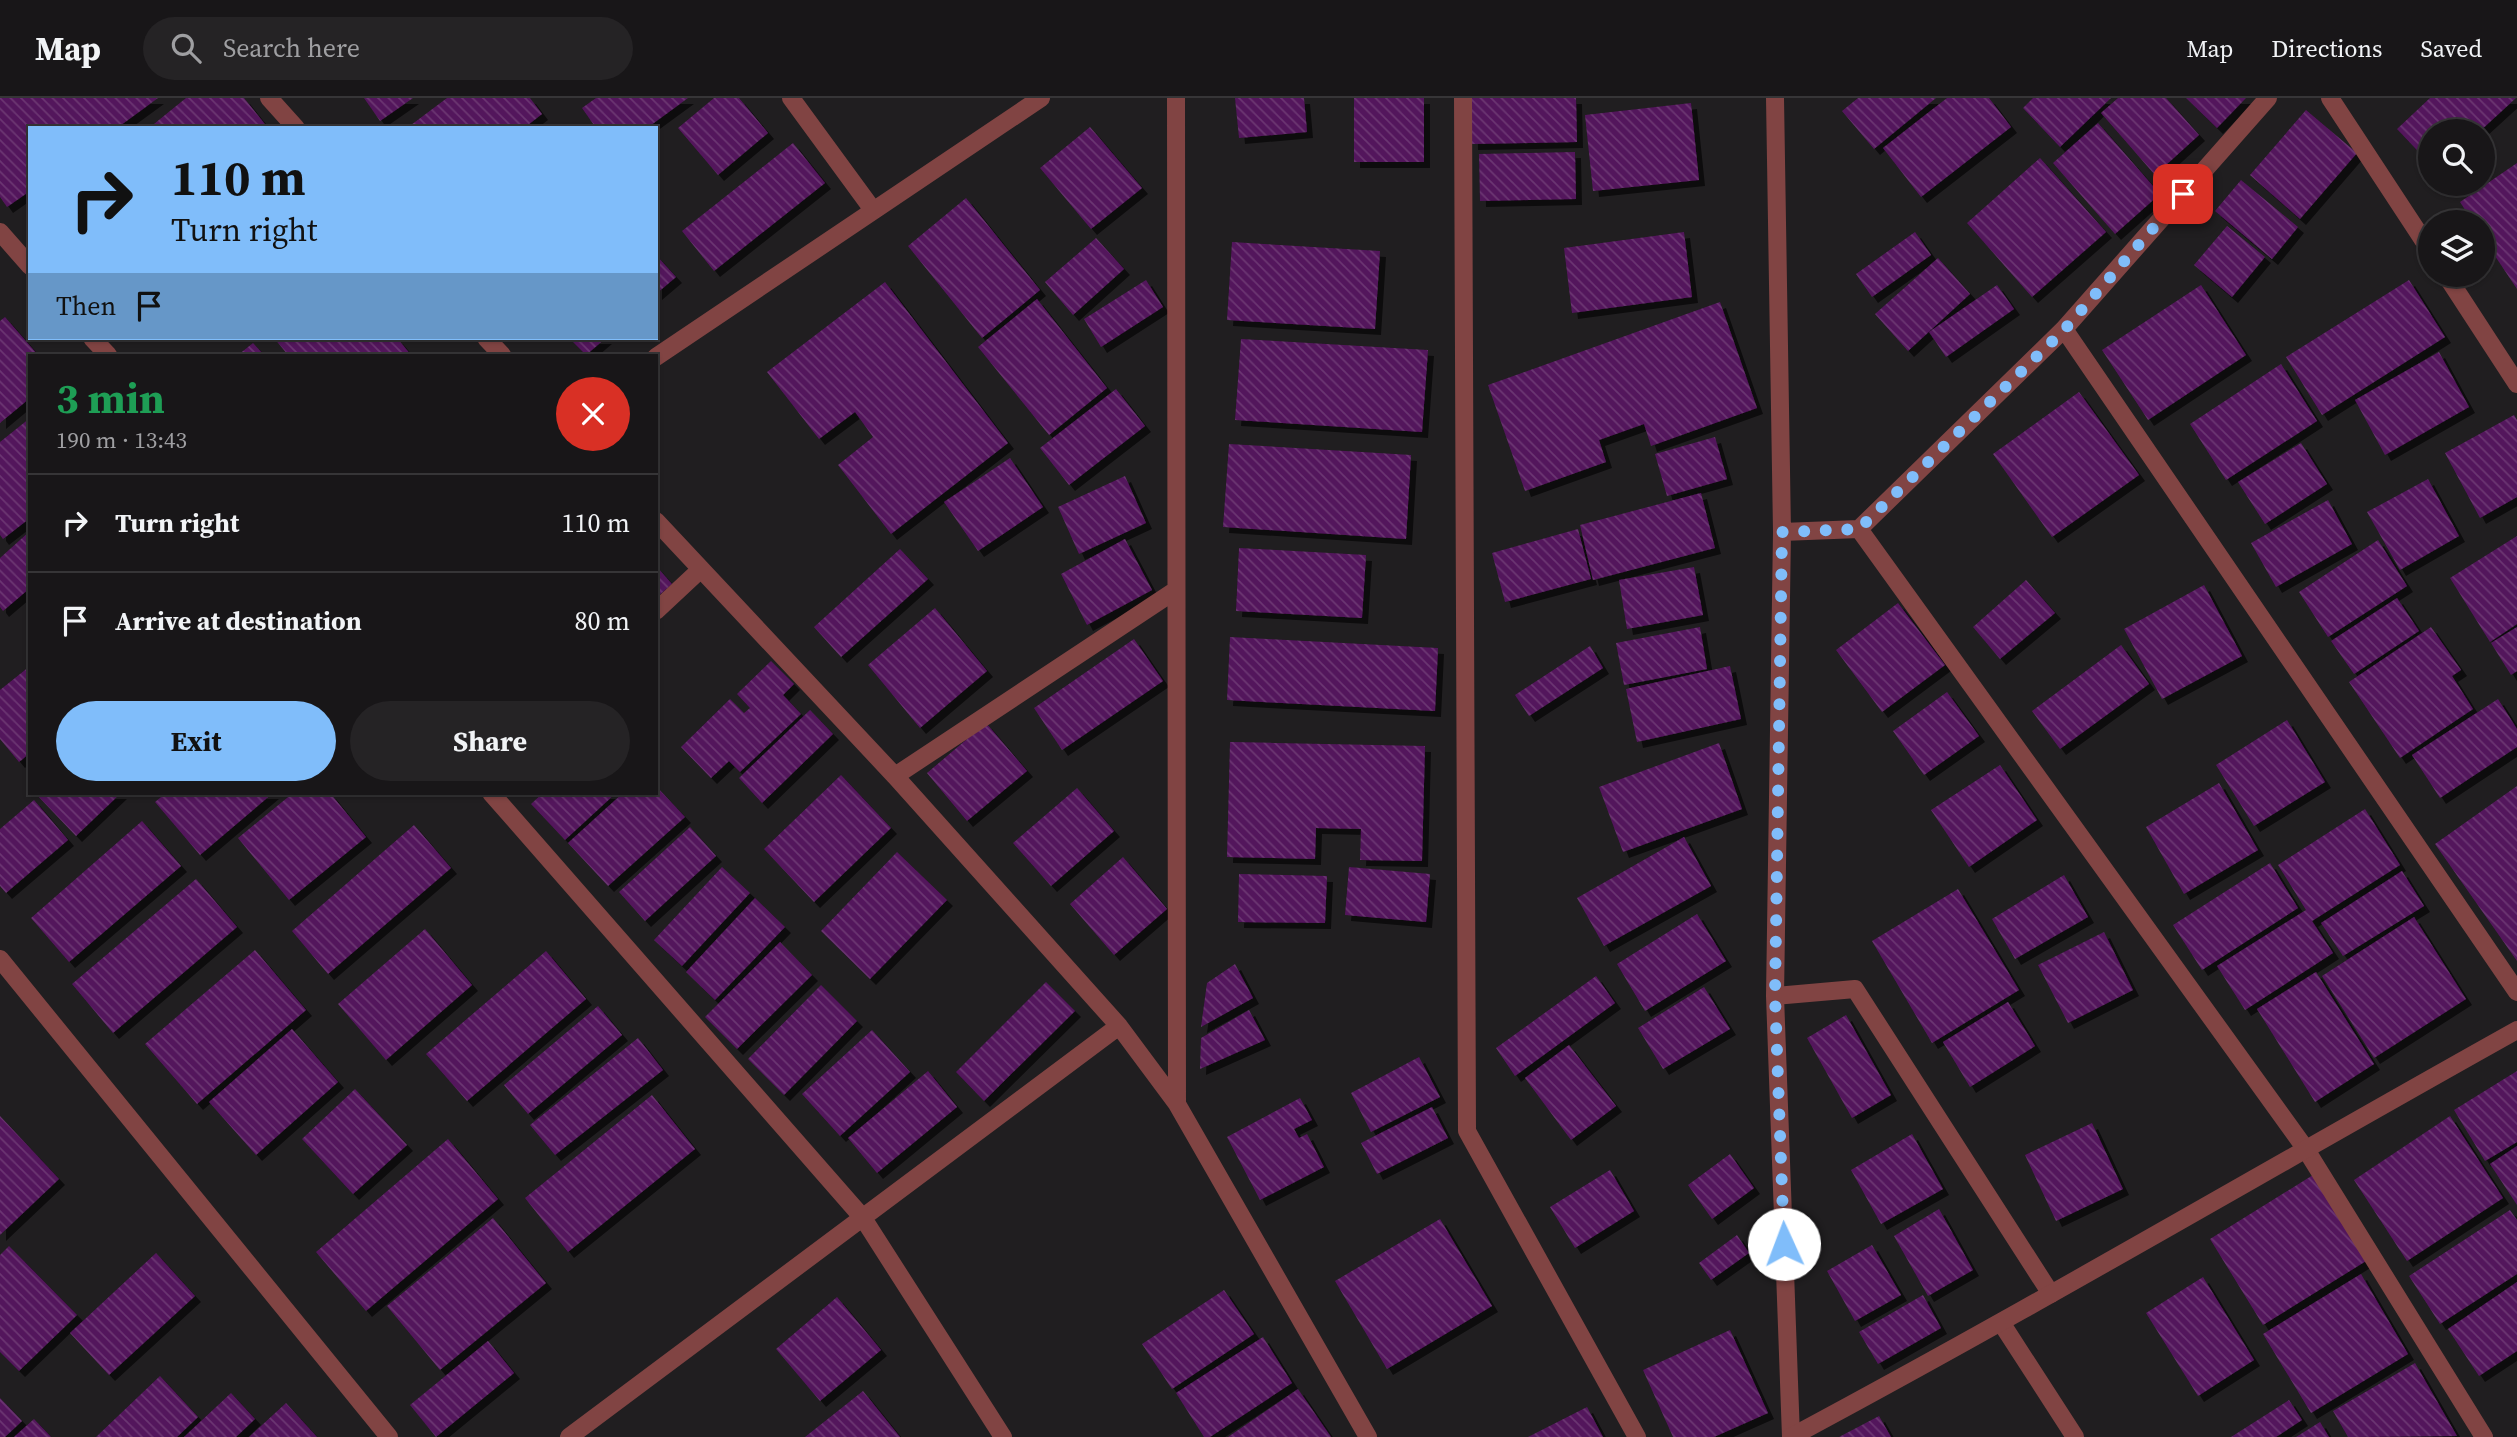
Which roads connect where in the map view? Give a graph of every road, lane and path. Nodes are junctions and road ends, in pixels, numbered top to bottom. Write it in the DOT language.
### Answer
graph roads {
  1 [pos="270,98"];
  2 [pos="791,98"];
  3 [pos="1041,98"];
  4 [pos="1176,98"];
  5 [pos="1463,98"];
  6 [pos="1775,98"];
  7 [pos="2268,98"];
  8 [pos="2330,98"];
  9 [pos="294,126"];
  10 [pos="873,210"];
  11 [pos="0,232"];
  12 [pos="2418,232"];
  13 [pos="28,264"];
  14 [pos="2454,287"];
  15 [pos="2064,330"];
  16 [pos="94,340"];
  17 [pos="488,340"];
  18 [pos="107,354"];
  19 [pos="501,354"];
  20 [pos="658,356"];
  21 [pos="2517,383"];
  22 [pos="658,523"];
  23 [pos="1859,529"];
  24 [pos="1782,532"];
  25 [pos="701,569"];
  26 [pos="1176,590"];
  27 [pos="658,609"];
  28 [pos="895,776"];
  29 [pos="493,795"];
  30 [pos="0,959"];
  31 [pos="2517,992"];
  32 [pos="1775,996"];
  33 [pos="1119,1026"];
  34 [pos="2517,1030"];
  35 [pos="1177,1104"];
  36 [pos="2305,1148"];
  37 [pos="863,1218"];
  38 [pos="2051,1294"];
  39 [pos="2002,1324"];
  40 [pos="389,1437"];
  41 [pos="569,1437"];
  42 [pos="1003,1437"];
  43 [pos="1368,1437"];
  44 [pos="1637,1437"];
  45 [pos="1791,1437"];
  46 [pos="2075,1437"];
  47 [pos="2484,1437"];
  1 -- 9 [label="street"];
  2 -- 10 [label="street"];
  3 -- 10 [label="street"];
  4 -- 26 [label="street"];
  5 -- 44 [label="street"];
  6 -- 24 [label="street"];
  7 -- 15 [label="street"];
  8 -- 12 [label="street"];
  10 -- 20 [label="street"];
  11 -- 13 [label="street"];
  14 -- 21 [label="street"];
  15 -- 23 [label="street"];
  15 -- 31 [label="street"];
  16 -- 18 [label="street"];
  17 -- 19 [label="street"];
  22 -- 25 [label="street"];
  23 -- 24 [label="street"];
  23 -- 36 [label="street"];
  24 -- 32 [label="street"];
  25 -- 27 [label="street"];
  25 -- 28 [label="street"];
  26 -- 28 [label="street"];
  26 -- 35 [label="street"];
  28 -- 33 [label="street"];
  29 -- 37 [label="street"];
  30 -- 40 [label="street"];
  32 -- 38 [label="street"];
  32 -- 45 [label="street"];
  33 -- 35 [label="street"];
  33 -- 37 [label="street"];
  34 -- 36 [label="street"];
  35 -- 43 [label="street"];
  36 -- 38 [label="street"];
  36 -- 47 [label="street"];
  37 -- 41 [label="street"];
  37 -- 42 [label="street"];
  38 -- 39 [label="street"];
  39 -- 45 [label="street"];
  39 -- 46 [label="street"];
}
